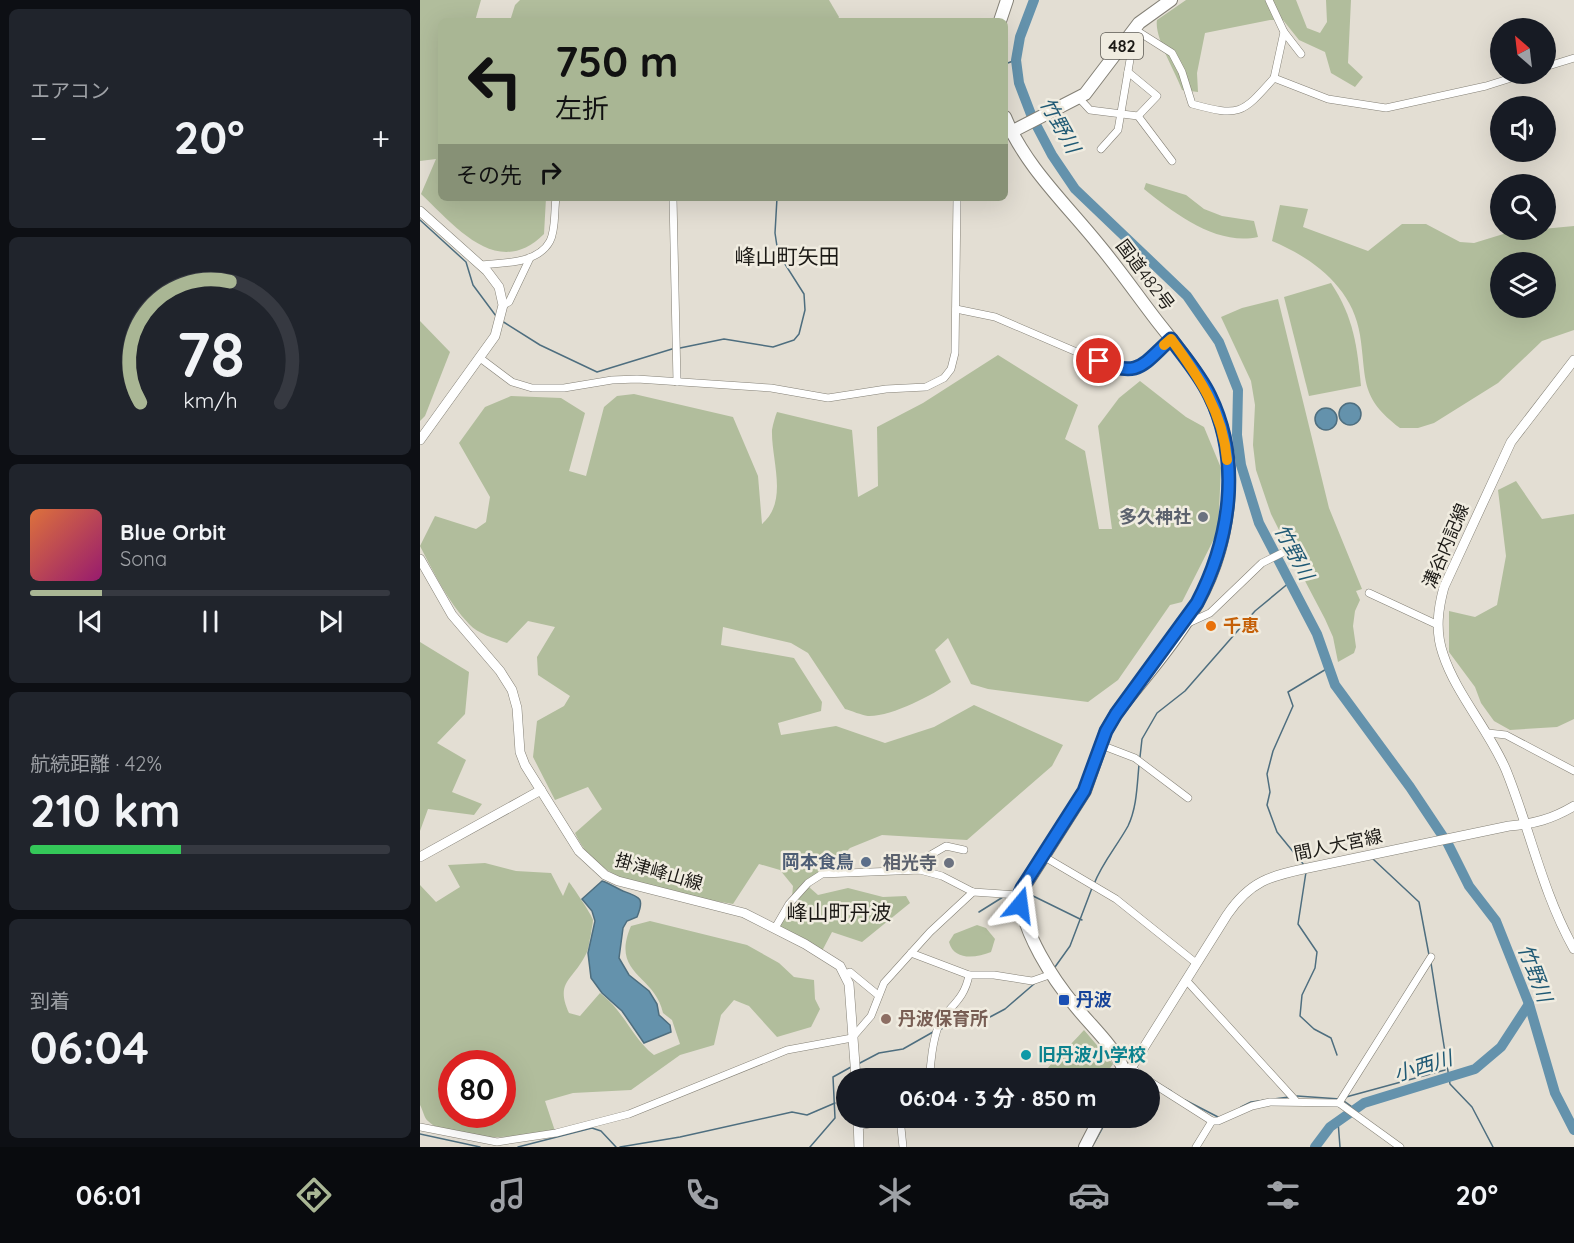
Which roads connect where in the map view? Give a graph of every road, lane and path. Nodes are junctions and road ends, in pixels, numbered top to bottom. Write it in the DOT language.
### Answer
graph roads {
  1 [pos="1007,0"];
  2 [pos="1171,0"];
  3 [pos="1269,0"];
  4 [pos="1001,18"];
  5 [pos="1132,32"];
  6 [pos="1284,32"];
  7 [pos="1301,54"];
  8 [pos="1574,58"];
  9 [pos="1556,63"];
  10 [pos="1128,72"];
  11 [pos="1275,78"];
  12 [pos="1492,84"];
  13 [pos="1079,98"];
  14 [pos="1120,114"];
  15 [pos="1138,116"];
  16 [pos="1012,131"];
  17 [pos="1101,149"];
  18 [pos="1172,161"];
  19 [pos="556,201"];
  20 [pos="673,201"];
  21 [pos="957,201"];
  22 [pos="420,211"];
  23 [pos="530,258"];
  24 [pos="480,266"];
  25 [pos="503,305"];
  26 [pos="956,309"];
  27 [pos="1171,339"];
  28 [pos="480,358"];
  29 [pos="1574,360"];
  30 [pos="677,382"];
  31 [pos="420,440"];
  32 [pos="1284,552"];
  33 [pos="420,558"];
  34 [pos="1369,593"];
  35 [pos="1184,625"];
  36 [pos="1438,625"];
  37 [pos="1488,733"];
  38 [pos="1101,745"];
  39 [pos="1574,771"];
  40 [pos="540,789"];
  41 [pos="1188,798"];
  42 [pos="1574,806"];
  43 [pos="1524,825"];
  44 [pos="964,850"];
  45 [pos="1043,856"];
  46 [pos="420,857"];
  47 [pos="920,870"];
  48 [pos="973,892"];
  49 [pos="1019,895"];
  50 [pos="775,928"];
  51 [pos="1574,949"];
  52 [pos="910,953"];
  53 [pos="1431,957"];
  54 [pos="1196,963"];
  55 [pos="845,974"];
  56 [pos="1053,974"];
  57 [pos="969,975"];
  58 [pos="1186,980"];
  59 [pos="878,995"];
  60 [pos="852,1038"];
  61 [pos="856,1068"];
  62 [pos="932,1068"];
  63 [pos="1123,1068"];
  64 [pos="1128,1068"];
  65 [pos="1160,1088"];
  66 [pos="1296,1101"];
  67 [pos="1339,1103"];
  68 [pos="1212,1121"];
  69 [pos="420,1127"];
  70 [pos="858,1128"];
  71 [pos="902,1128"];
  72 [pos="1095,1128"];
  73 [pos="859,1147"];
  74 [pos="903,1147"];
  75 [pos="1085,1147"];
  76 [pos="1196,1147"];
  77 [pos="1400,1147"];
  1 -- 4 [label="highway"];
  2 -- 5 [label="highway, 482"];
  3 -- 6 [label="street"];
  5 -- 10 [label="street"];
  5 -- 11 [label="street"];
  5 -- 13 [label="highway, 482"];
  6 -- 7 [label="street"];
  6 -- 11 [label="street"];
  8 -- 9 [label="street"];
  10 -- 14 [label="street"];
  10 -- 15 [label="street"];
  11 -- 12 [label="street"];
  13 -- 14 [label="street"];
  13 -- 16 [label="highway, 482"];
  14 -- 15 [label="street"];
  14 -- 17 [label="street"];
  15 -- 18 [label="street"];
  16 -- 27 [label="highway, 国道482号"];
  19 -- 23 [label="street"];
  20 -- 30 [label="street"];
  21 -- 26 [label="street"];
  22 -- 24 [label="main road"];
  23 -- 24 [label="street"];
  23 -- 25 [label="street"];
  24 -- 25 [label="main road"];
  25 -- 28 [label="main road"];
  26 -- 27 [label="street"];
  26 -- 30 [label="street"];
  27 -- 35 [label="highway, 国道482号"];
  28 -- 30 [label="street"];
  28 -- 31 [label="main road"];
  29 -- 36 [label="main road, 溝谷内記線"];
  32 -- 35 [label="street"];
  33 -- 40 [label="main road, 掛津峰山線"];
  34 -- 36 [label="street"];
  35 -- 38 [label="highway, 国道482号"];
  36 -- 37 [label="main road, 溝谷内記線"];
  37 -- 39 [label="street"];
  37 -- 43 [label="main road, 溝谷内記線"];
  38 -- 41 [label="street"];
  38 -- 45 [label="highway, 国道482号"];
  40 -- 46 [label="main road"];
  40 -- 50 [label="main road, 掛津峰山線"];
  42 -- 43 [label="main road, 間人大宮線"];
  43 -- 51 [label="main road"];
  43 -- 54 [label="main road, 間人大宮線"];
  44 -- 47 [label="street"];
  45 -- 49 [label="highway, 国道482号"];
  45 -- 54 [label="street"];
  47 -- 48 [label="street"];
  47 -- 50 [label="street"];
  48 -- 49 [label="street"];
  48 -- 52 [label="street"];
  49 -- 56 [label="highway"];
  50 -- 55 [label="main road, 掛津峰山線"];
  52 -- 57 [label="street"];
  52 -- 59 [label="street"];
  53 -- 67 [label="street"];
  54 -- 58 [label="main road, 間人大宮線"];
  55 -- 59 [label="street"];
  55 -- 60 [label="main road"];
  56 -- 57 [label="street"];
  56 -- 63 [label="highway"];
  57 -- 62 [label="street"];
  58 -- 64 [label="main road, 間人大宮線"];
  58 -- 66 [label="street"];
  59 -- 60 [label="street"];
  60 -- 61 [label="main road"];
  60 -- 69 [label="street"];
  65 -- 68 [label="street"];
  66 -- 67 [label="street"];
  66 -- 68 [label="street"];
  67 -- 77 [label="street"];
  68 -- 76 [label="street"];
  70 -- 73 [label="main road"];
  71 -- 74 [label="street"];
  72 -- 75 [label="highway"];
}
